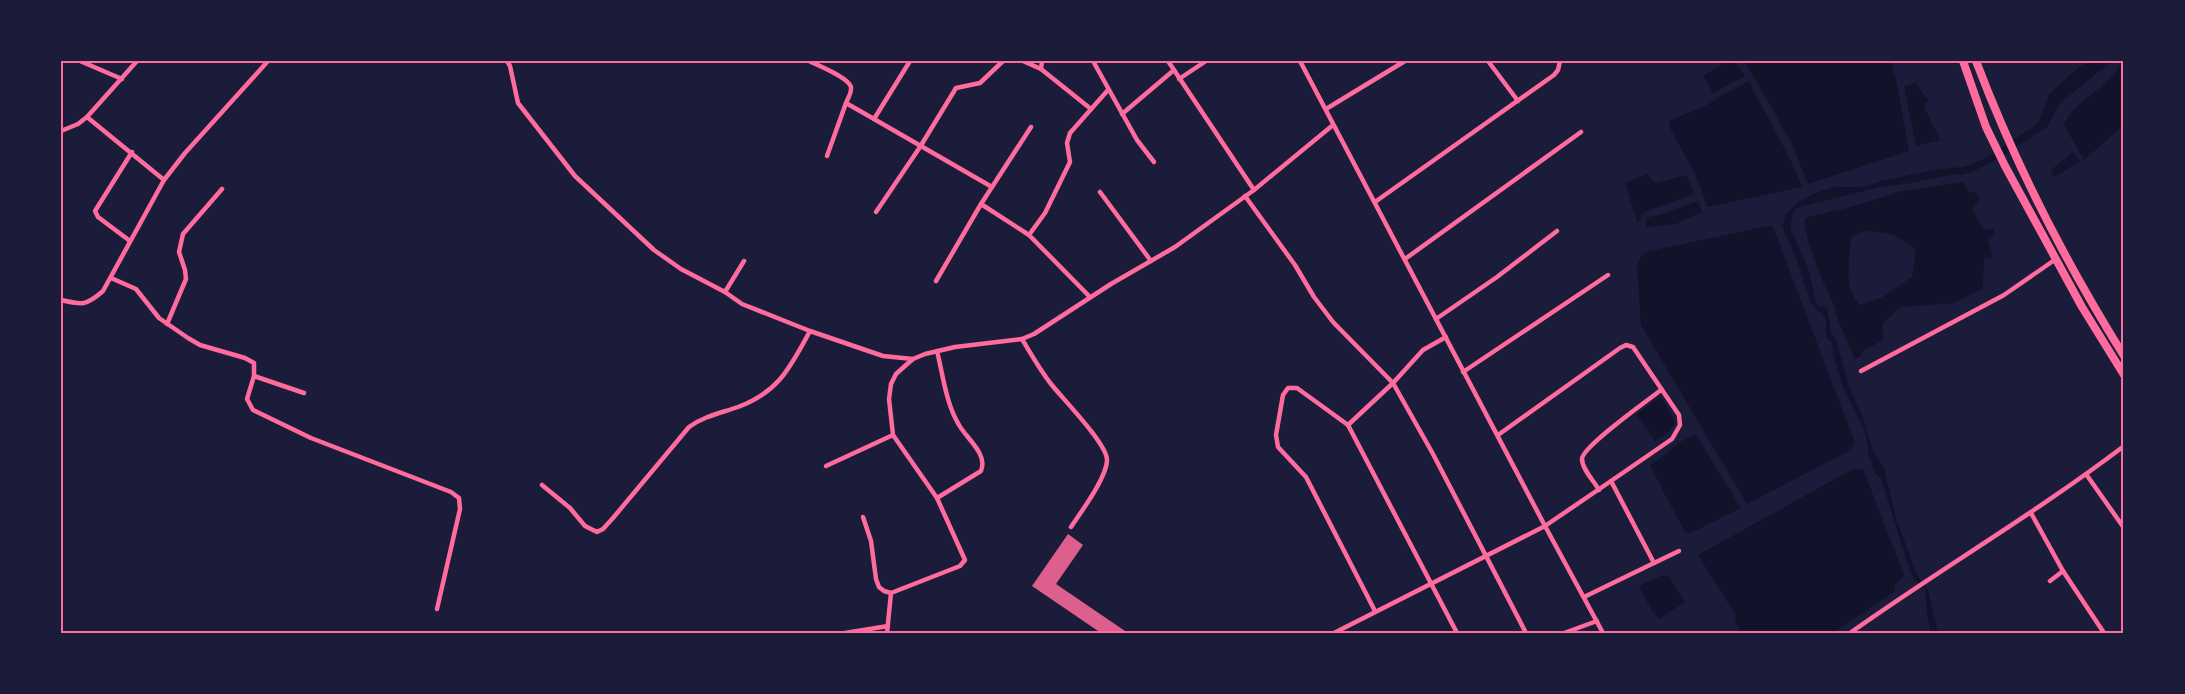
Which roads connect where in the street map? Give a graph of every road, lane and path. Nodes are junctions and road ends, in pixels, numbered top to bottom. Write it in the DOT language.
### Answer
graph roads {
  1 [pos="80,61"];
  2 [pos="137,61"];
  3 [pos="268,61"];
  4 [pos="507,61"];
  5 [pos="809,61"];
  6 [pos="910,61"];
  7 [pos="1003,61"];
  8 [pos="1023,61"];
  9 [pos="1042,61"];
  10 [pos="1093,61"];
  11 [pos="1168,61"];
  12 [pos="1206,61"];
  13 [pos="1300,61"];
  14 [pos="1405,61"];
  15 [pos="1488,61"];
  16 [pos="1560,61"];
  17 [pos="1963,61"];
  18 [pos="1976,61"];
  19 [pos="1040,69"];
  20 [pos="1174,70"];
  21 [pos="122,79"];
  22 [pos="1180,79"];
  23 [pos="1108,90"];
  24 [pos="1518,101"];
  25 [pos="846,103"];
  26 [pos="1091,109"];
  27 [pos="1326,109"];
  28 [pos="1122,114"];
  29 [pos="87,116"];
  30 [pos="874,119"];
  31 [pos="1333,125"];
  32 [pos="1031,127"];
  33 [pos="61,131"];
  34 [pos="1581,132"];
  35 [pos="920,147"];
  36 [pos="132,152"];
  37 [pos="827,156"];
  38 [pos="1154,162"];
  39 [pos="164,180"];
  40 [pos="992,187"];
  41 [pos="222,189"];
  42 [pos="1254,190"];
  43 [pos="1100,192"];
  44 [pos="1245,196"];
  45 [pos="1375,202"];
  46 [pos="981,204"];
  47 [pos="876,212"];
  48 [pos="1556,231"];
  49 [pos="1029,235"];
  50 [pos="130,241"];
  51 [pos="1406,259"];
  52 [pos="2056,259"];
  53 [pos="744,261"];
  54 [pos="1151,261"];
  55 [pos="1608,275"];
  56 [pos="111,278"];
  57 [pos="936,281"];
  58 [pos="725,292"];
  59 [pos="1090,298"];
  60 [pos="61,300"];
  61 [pos="1436,320"];
  62 [pos="167,324"];
  63 [pos="810,330"];
  64 [pos="1446,336"];
  65 [pos="1022,339"];
  66 [pos="937,351"];
  67 [pos="2124,356"];
  68 [pos="912,360"];
  69 [pos="1861,371"];
  70 [pos="1463,372"];
  71 [pos="2124,375"];
  72 [pos="254,376"];
  73 [pos="1393,383"];
  74 [pos="1661,390"];
  75 [pos="304,393"];
  76 [pos="1348,424"];
  77 [pos="893,435"];
  78 [pos="1498,435"];
  79 [pos="2124,446"];
  80 [pos="826,466"];
  81 [pos="2086,474"];
  82 [pos="1611,481"];
  83 [pos="542,485"];
  84 [pos="1599,490"];
  85 [pos="937,498"];
  86 [pos="2031,513"];
  87 [pos="862,517"];
  88 [pos="1545,526"];
  89 [pos="1071,527"];
  90 [pos="2124,528"];
  91 [pos="1678,551"];
  92 [pos="1485,556"];
  93 [pos="1654,563"];
  94 [pos="2063,571"];
  95 [pos="2050,581"];
  96 [pos="1432,583"];
  97 [pos="891,593"];
  98 [pos="1584,597"];
  99 [pos="437,609"];
  100 [pos="1375,611"];
  101 [pos="1597,621"];
  102 [pos="888,626"];
  103 [pos="844,633"];
  104 [pos="887,633"];
  105 [pos="1334,633"];
  106 [pos="1457,633"];
  107 [pos="1526,633"];
  108 [pos="1564,633"];
  109 [pos="1603,633"];
  110 [pos="1850,633"];
  111 [pos="2104,633"];
  1 -- 21 [label="street"];
  2 -- 21 [label="street"];
  3 -- 39 [label="street"];
  4 -- 58 [label="street"];
  5 -- 25 [label="street"];
  6 -- 30 [label="street"];
  7 -- 35 [label="street"];
  8 -- 19 [label="street"];
  9 -- 19 [label="street"];
  10 -- 23 [label="street"];
  11 -- 20 [label="street"];
  12 -- 22 [label="street"];
  13 -- 27 [label="street"];
  14 -- 27 [label="street"];
  15 -- 24 [label="street"];
  16 -- 24 [label="street"];
  17 -- 52 [label="highway"];
  18 -- 67 [label="highway"];
  19 -- 26 [label="street"];
  20 -- 22 [label="street"];
  20 -- 28 [label="street"];
  21 -- 29 [label="street"];
  22 -- 42 [label="street"];
  23 -- 26 [label="street"];
  23 -- 28 [label="street"];
  24 -- 45 [label="street"];
  25 -- 30 [label="street"];
  25 -- 37 [label="street"];
  26 -- 49 [label="street"];
  27 -- 31 [label="street"];
  28 -- 38 [label="street"];
  29 -- 33 [label="street"];
  29 -- 36 [label="street"];
  30 -- 35 [label="street"];
  31 -- 42 [label="street"];
  31 -- 45 [label="street"];
  32 -- 40 [label="street"];
  34 -- 51 [label="street"];
  35 -- 40 [label="street"];
  35 -- 47 [label="street"];
  36 -- 39 [label="street"];
  36 -- 50 [label="street"];
  39 -- 50 [label="street"];
  40 -- 46 [label="street"];
  41 -- 62 [label="street"];
  42 -- 44 [label="street"];
  43 -- 54 [label="street"];
  44 -- 54 [label="street"];
  44 -- 73 [label="street"];
  45 -- 51 [label="street"];
  46 -- 49 [label="street"];
  46 -- 57 [label="street"];
  48 -- 61 [label="street"];
  49 -- 59 [label="street"];
  50 -- 56 [label="street"];
  51 -- 61 [label="street"];
  52 -- 69 [label="street"];
  52 -- 71 [label="highway"];
  53 -- 58 [label="street"];
  54 -- 59 [label="street"];
  55 -- 70 [label="street"];
  56 -- 60 [label="street"];
  56 -- 62 [label="street"];
  58 -- 63 [label="street"];
  59 -- 65 [label="street"];
  61 -- 64 [label="street"];
  62 -- 72 [label="street"];
  63 -- 68 [label="street"];
  63 -- 83 [label="street"];
  64 -- 70 [label="street"];
  64 -- 73 [label="street"];
  65 -- 66 [label="street"];
  65 -- 89 [label="street"];
  66 -- 68 [label="street"];
  66 -- 85 [label="street"];
  68 -- 77 [label="street"];
  70 -- 78 [label="street"];
  72 -- 75 [label="street"];
  72 -- 99 [label="street"];
  73 -- 76 [label="street"];
  73 -- 92 [label="street"];
  74 -- 78 [label="street"];
  74 -- 82 [label="street"];
  74 -- 84 [label="street"];
  76 -- 96 [label="street"];
  76 -- 100 [label="street"];
  77 -- 80 [label="street"];
  77 -- 85 [label="street"];
  78 -- 88 [label="street"];
  79 -- 81 [label="street"];
  81 -- 86 [label="street"];
  81 -- 90 [label="street"];
  82 -- 84 [label="street"];
  82 -- 93 [label="street"];
  84 -- 88 [label="street"];
  85 -- 97 [label="street"];
  86 -- 94 [label="street"];
  86 -- 110 [label="street"];
  87 -- 97 [label="street"];
  88 -- 92 [label="street"];
  88 -- 98 [label="street"];
  91 -- 93 [label="street"];
  92 -- 96 [label="street"];
  92 -- 107 [label="street"];
  93 -- 98 [label="street"];
  94 -- 95 [label="street"];
  94 -- 111 [label="street"];
  96 -- 100 [label="street"];
  96 -- 106 [label="street"];
  97 -- 102 [label="street"];
  98 -- 101 [label="street"];
  100 -- 105 [label="street"];
  101 -- 108 [label="street"];
  101 -- 109 [label="street"];
  102 -- 103 [label="street"];
  102 -- 104 [label="street"];
}
